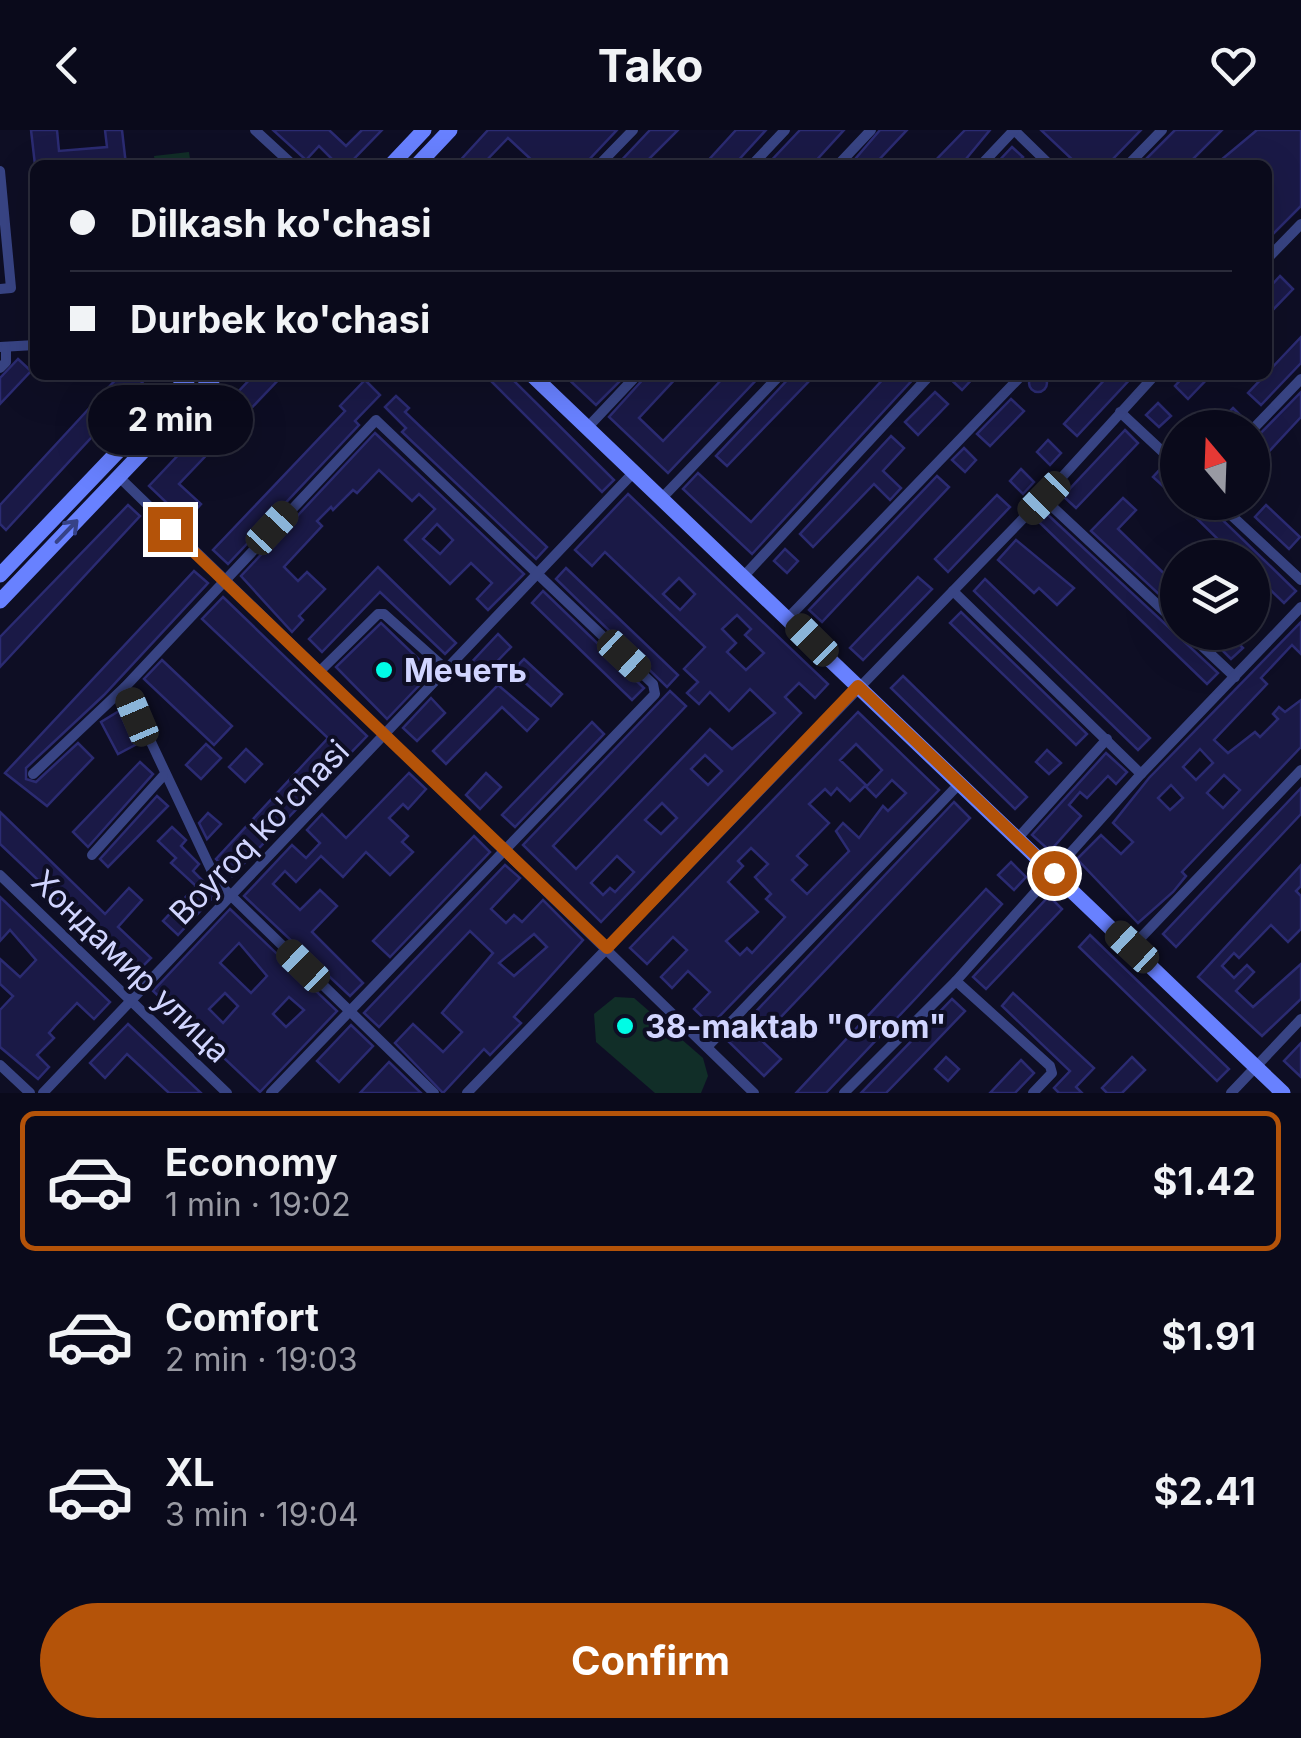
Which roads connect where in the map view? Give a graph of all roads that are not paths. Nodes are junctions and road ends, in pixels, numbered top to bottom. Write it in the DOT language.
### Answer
graph roads {
  1 [pos="255,130"];
  2 [pos="424,130"];
  3 [pos="450,130"];
  4 [pos="633,130"];
  5 [pos="785,130"];
  6 [pos="872,130"];
  7 [pos="1014,130"];
  8 [pos="1162,130"];
  9 [pos="288,160"];
  10 [pos="396,160"];
  11 [pos="421,160"];
  12 [pos="604,160"];
  13 [pos="757,160"];
  14 [pos="843,160"];
  15 [pos="985,160"];
  16 [pos="1045,160"];
  17 [pos="1133,160"];
  18 [pos="0,174"];
  19 [pos="1301,224"];
  20 [pos="1272,254"];
  21 [pos="5,289"];
  22 [pos="30,345"];
  23 [pos="3,347"];
  24 [pos="0,368"];
  25 [pos="1301,379"];
  26 [pos="185,380"];
  27 [pos="211,380"];
  28 [pos="537,380"];
  29 [pos="632,380"];
  30 [pos="775,380"];
  31 [pos="925,380"];
  32 [pos="1017,380"];
  33 [pos="1150,380"];
  34 [pos="1270,411"];
  35 [pos="1120,412"];
  36 [pos="587,428"];
  37 [pos="1160,449"];
  38 [pos="634,472"];
  39 [pos="119,477"];
  40 [pos="662,498"];
  41 [pos="1044,498"];
  42 [pos="1236,520"];
  43 [pos="0,575"];
  44 [pos="538,575"];
  45 [pos="744,576"];
  46 [pos="1301,580"];
  47 [pos="222,581"];
  48 [pos="954,591"];
  49 [pos="0,601"];
  50 [pos="1160,607"];
  51 [pos="1301,607"];
  52 [pos="789,617"];
  53 [pos="1206,650"];
  54 [pos="448,671"];
  55 [pos="319,672"];
  56 [pos="1234,677"];
  57 [pos="858,686"];
  58 [pos="124,687"];
  59 [pos="387,736"];
  60 [pos="1107,739"];
  61 [pos="1301,770"];
  62 [pos="33,774"];
  63 [pos="1141,774"];
  64 [pos="163,776"];
  65 [pos="960,783"];
  66 [pos="1017,839"];
  67 [pos="505,850"];
  68 [pos="92,855"];
  69 [pos="1054,873"];
  70 [pos="0,876"];
  71 [pos="232,897"];
  72 [pos="1132,947"];
  73 [pos="607,948"];
  74 [pos="956,981"];
  75 [pos="129,1002"];
  76 [pos="351,1012"];
  77 [pos="1301,1018"];
  78 [pos="707,1046"];
  79 [pos="0,1064"];
  80 [pos="1256,1066"];
  81 [pos="30,1093"];
  82 [pos="44,1093"];
  83 [pos="227,1093"];
  84 [pos="271,1093"];
  85 [pos="434,1093"];
  86 [pos="467,1093"];
  87 [pos="754,1093"];
  88 [pos="844,1093"];
  89 [pos="1033,1093"];
  90 [pos="1231,1093"];
  91 [pos="1284,1093"];
  1 -- 9 [label="street"];
  2 -- 10 [label="street"];
  3 -- 11 [label="street"];
  4 -- 12 [label="street"];
  5 -- 13 [label="street"];
  6 -- 14 [label="street"];
  7 -- 15 [label="street"];
  7 -- 16 [label="street"];
  8 -- 17 [label="street"];
  18 -- 21 [label="street"];
  19 -- 20 [label="street"];
  22 -- 23 [label="street"];
  23 -- 24 [label="street"];
  25 -- 34 [label="street"];
  26 -- 43 [label="street"];
  27 -- 39 [label="street"];
  28 -- 36 [label="street"];
  29 -- 36 [label="street"];
  30 -- 40 [label="street"];
  31 -- 45 [label="street"];
  32 -- 52 [label="street"];
  33 -- 35 [label="street"];
  35 -- 37 [label="street"];
  35 -- 41 [label="street"];
  36 -- 38 [label="street"];
  38 -- 40 [label="street"];
  38 -- 44 [label="street, Boyroq ko'chasi"];
  39 -- 47 [label="street"];
  49 -- 39 [label="street, one-way"];
  40 -- 45 [label="street"];
  41 -- 48 [label="street"];
  41 -- 50 [label="street"];
  42 -- 46 [label="street"];
  44 -- 47 [label="street"];
  44 -- 54 [label="street, Boyroq ko'chasi"];
  44 -- 67 [label="street"];
  45 -- 52 [label="street"];
  47 -- 55 [label="street"];
  47 -- 58 [label="street"];
  48 -- 57 [label="street"];
  48 -- 60 [label="street"];
  51 -- 56 [label="street"];
  52 -- 57 [label="street"];
  53 -- 56 [label="street"];
  54 -- 55 [label="street"];
  54 -- 59 [label="street, Boyroq ko'chasi"];
  55 -- 59 [label="street"];
  56 -- 63 [label="street"];
  57 -- 65 [label="street"];
  57 -- 73 [label="street"];
  58 -- 62 [label="street"];
  58 -- 64 [label="street"];
  59 -- 67 [label="street"];
  59 -- 71 [label="street, Boyroq ko'chasi"];
  60 -- 63 [label="street"];
  60 -- 66 [label="street"];
  61 -- 72 [label="street"];
  63 -- 69 [label="street"];
  64 -- 68 [label="street"];
  64 -- 71 [label="street"];
  65 -- 66 [label="street"];
  65 -- 78 [label="street"];
  66 -- 69 [label="street"];
  67 -- 73 [label="street"];
  67 -- 76 [label="street"];
  69 -- 72 [label="street"];
  69 -- 74 [label="street"];
  70 -- 75 [label="street, Хондамир улица"];
  71 -- 75 [label="street, Boyroq ko'chasi"];
  71 -- 76 [label="street"];
  72 -- 80 [label="street"];
  73 -- 78 [label="street"];
  73 -- 86 [label="street"];
  74 -- 88 [label="street"];
  74 -- 89 [label="street"];
  75 -- 82 [label="street, Boyroq ko'chasi"];
  75 -- 83 [label="street, Хондамир улица"];
  76 -- 84 [label="street"];
  76 -- 85 [label="street"];
  77 -- 80 [label="street"];
  78 -- 87 [label="street"];
  79 -- 81 [label="street"];
  80 -- 90 [label="street"];
  80 -- 91 [label="street"];
}
